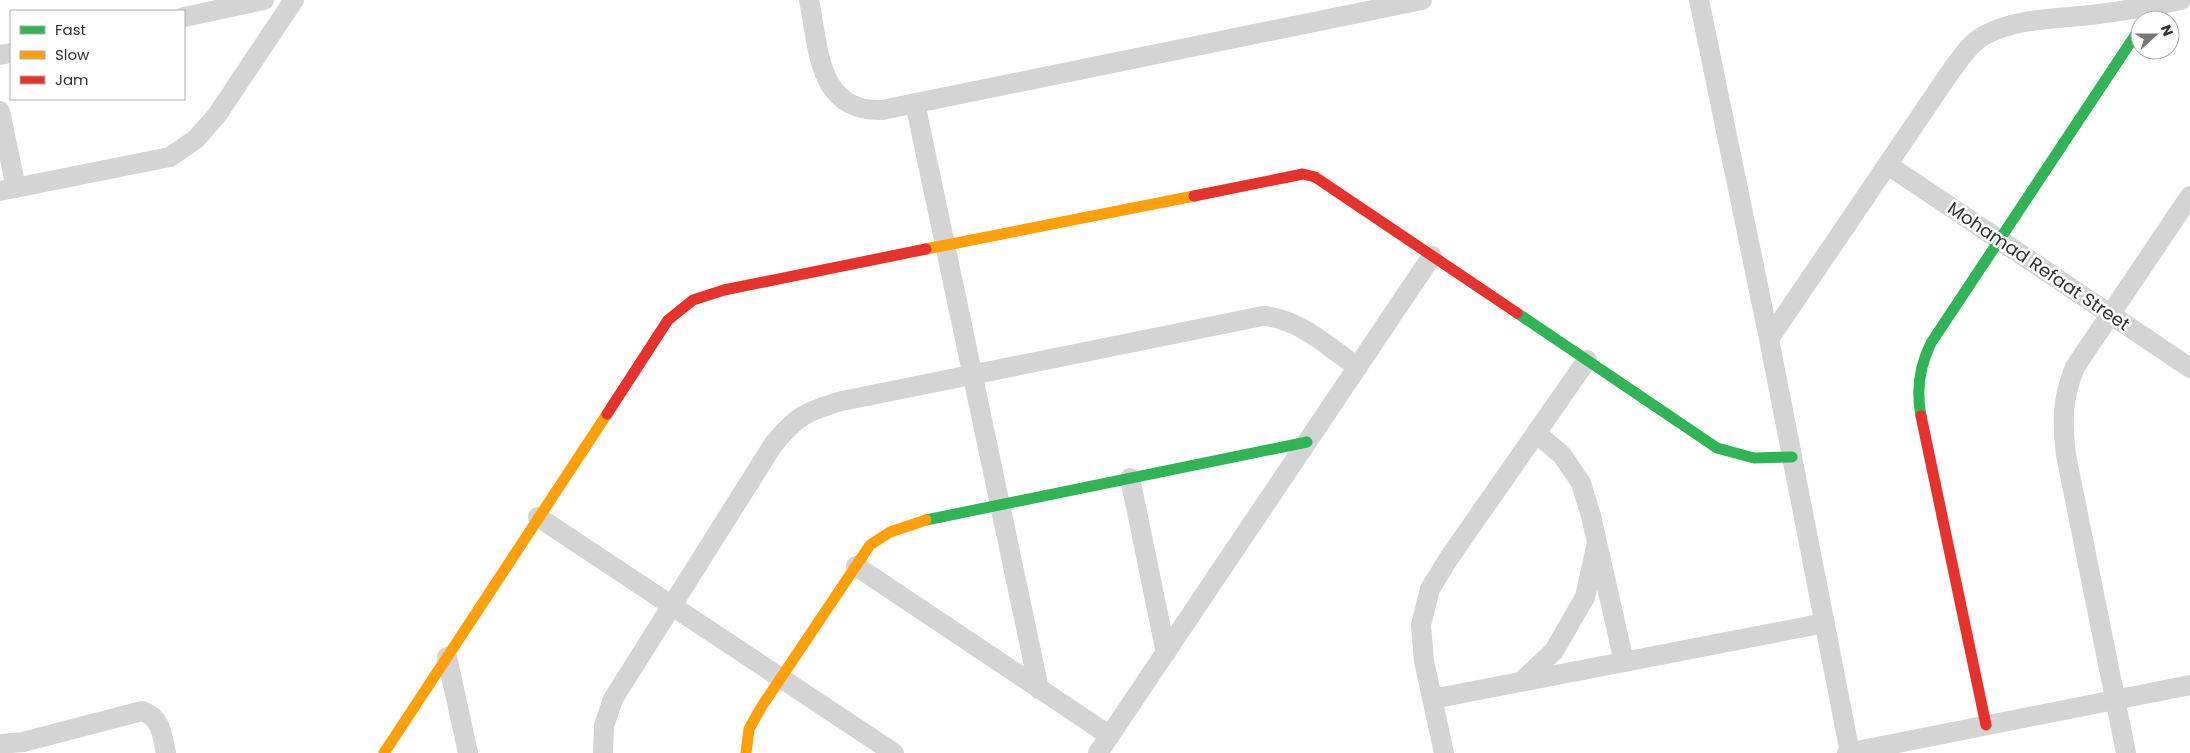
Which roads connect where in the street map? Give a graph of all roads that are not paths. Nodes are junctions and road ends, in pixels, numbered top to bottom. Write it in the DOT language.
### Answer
graph roads {
  1 [pos="264,0"];
  2 [pos="294,0"];
  3 [pos="808,0"];
  4 [pos="1422,0"];
  5 [pos="1701,0"];
  6 [pos="2181,0"];
  7 [pos="2156,10"];
  8 [pos="2130,13"];
  9 [pos="185,17"];
  10 [pos="2130,43"];
  11 [pos="915,103"];
  12 [pos="0,111"];
  13 [pos="1888,164"];
  14 [pos="8,190"];
  15 [pos="2190,196"];
  16 [pos="2000,240"];
  17 [pos="945,245"];
  18 [pos="1432,256"];
  19 [pos="2110,314"];
  20 [pos="1769,339"];
  21 [pos="1587,360"];
  22 [pos="1358,367"];
  23 [pos="2190,368"];
  24 [pos="972,374"];
  25 [pos="1536,433"];
  26 [pos="1307,442"];
  27 [pos="1792,457"];
  28 [pos="1130,478"];
  29 [pos="1000,505"];
  30 [pos="538,517"];
  31 [pos="1597,540"];
  32 [pos="856,566"];
  33 [pos="672,606"];
  34 [pos="1825,623"];
  35 [pos="1166,653"];
  36 [pos="447,657"];
  37 [pos="1624,662"];
  38 [pos="781,678"];
  39 [pos="1522,681"];
  40 [pos="2190,685"];
  41 [pos="1039,689"];
  42 [pos="1432,699"];
  43 [pos="2115,700"];
  44 [pos="1986,725"];
  45 [pos="1110,736"];
  46 [pos="0,744"];
  47 [pos="166,753"];
  48 [pos="384,753"];
  49 [pos="468,753"];
  50 [pos="603,753"];
  51 [pos="746,753"];
  52 [pos="894,753"];
  53 [pos="1098,753"];
  54 [pos="1444,753"];
  55 [pos="1849,753"];
  56 [pos="2126,753"];
  1 -- 9 [label="street"];
  2 -- 14 [label="street"];
  3 -- 11 [label="street"];
  4 -- 11 [label="street"];
  5 -- 20 [label="street"];
  6 -- 7 [label="street"];
  8 -- 13 [label="street"];
  10 -- 16 [label="street"];
  11 -- 17 [label="street"];
  12 -- 14 [label="street"];
  13 -- 16 [label="street, Mohamad Refaat Street"];
  13 -- 20 [label="street"];
  15 -- 19 [label="street"];
  16 -- 19 [label="street, Mohamad Refaat Street"];
  16 -- 44 [label="street"];
  17 -- 18 [label="street"];
  17 -- 24 [label="street"];
  17 -- 30 [label="street"];
  18 -- 21 [label="street"];
  18 -- 22 [label="street"];
  19 -- 23 [label="street, Mohamad Refaat Street"];
  19 -- 43 [label="street"];
  20 -- 27 [label="street"];
  21 -- 25 [label="street"];
  21 -- 27 [label="street"];
  22 -- 24 [label="street"];
  22 -- 26 [label="street"];
  24 -- 29 [label="street"];
  24 -- 33 [label="street"];
  25 -- 31 [label="street"];
  25 -- 42 [label="street"];
  26 -- 28 [label="street"];
  26 -- 35 [label="street"];
  27 -- 34 [label="street"];
  28 -- 29 [label="street"];
  28 -- 35 [label="street"];
  29 -- 32 [label="street"];
  29 -- 41 [label="street"];
  30 -- 33 [label="street"];
  30 -- 36 [label="street"];
  31 -- 37 [label="street"];
  31 -- 39 [label="street"];
  32 -- 38 [label="street"];
  32 -- 41 [label="street"];
  33 -- 38 [label="street"];
  33 -- 50 [label="street"];
  34 -- 37 [label="street"];
  34 -- 55 [label="street"];
  35 -- 45 [label="street"];
  36 -- 48 [label="street"];
  36 -- 49 [label="street"];
  37 -- 39 [label="street"];
  38 -- 51 [label="street"];
  38 -- 52 [label="street"];
  39 -- 42 [label="street"];
  40 -- 43 [label="street"];
  41 -- 45 [label="street"];
  42 -- 54 [label="street"];
  43 -- 44 [label="street"];
  43 -- 56 [label="street"];
  44 -- 55 [label="street"];
  45 -- 53 [label="street"];
  46 -- 47 [label="street"];
}
